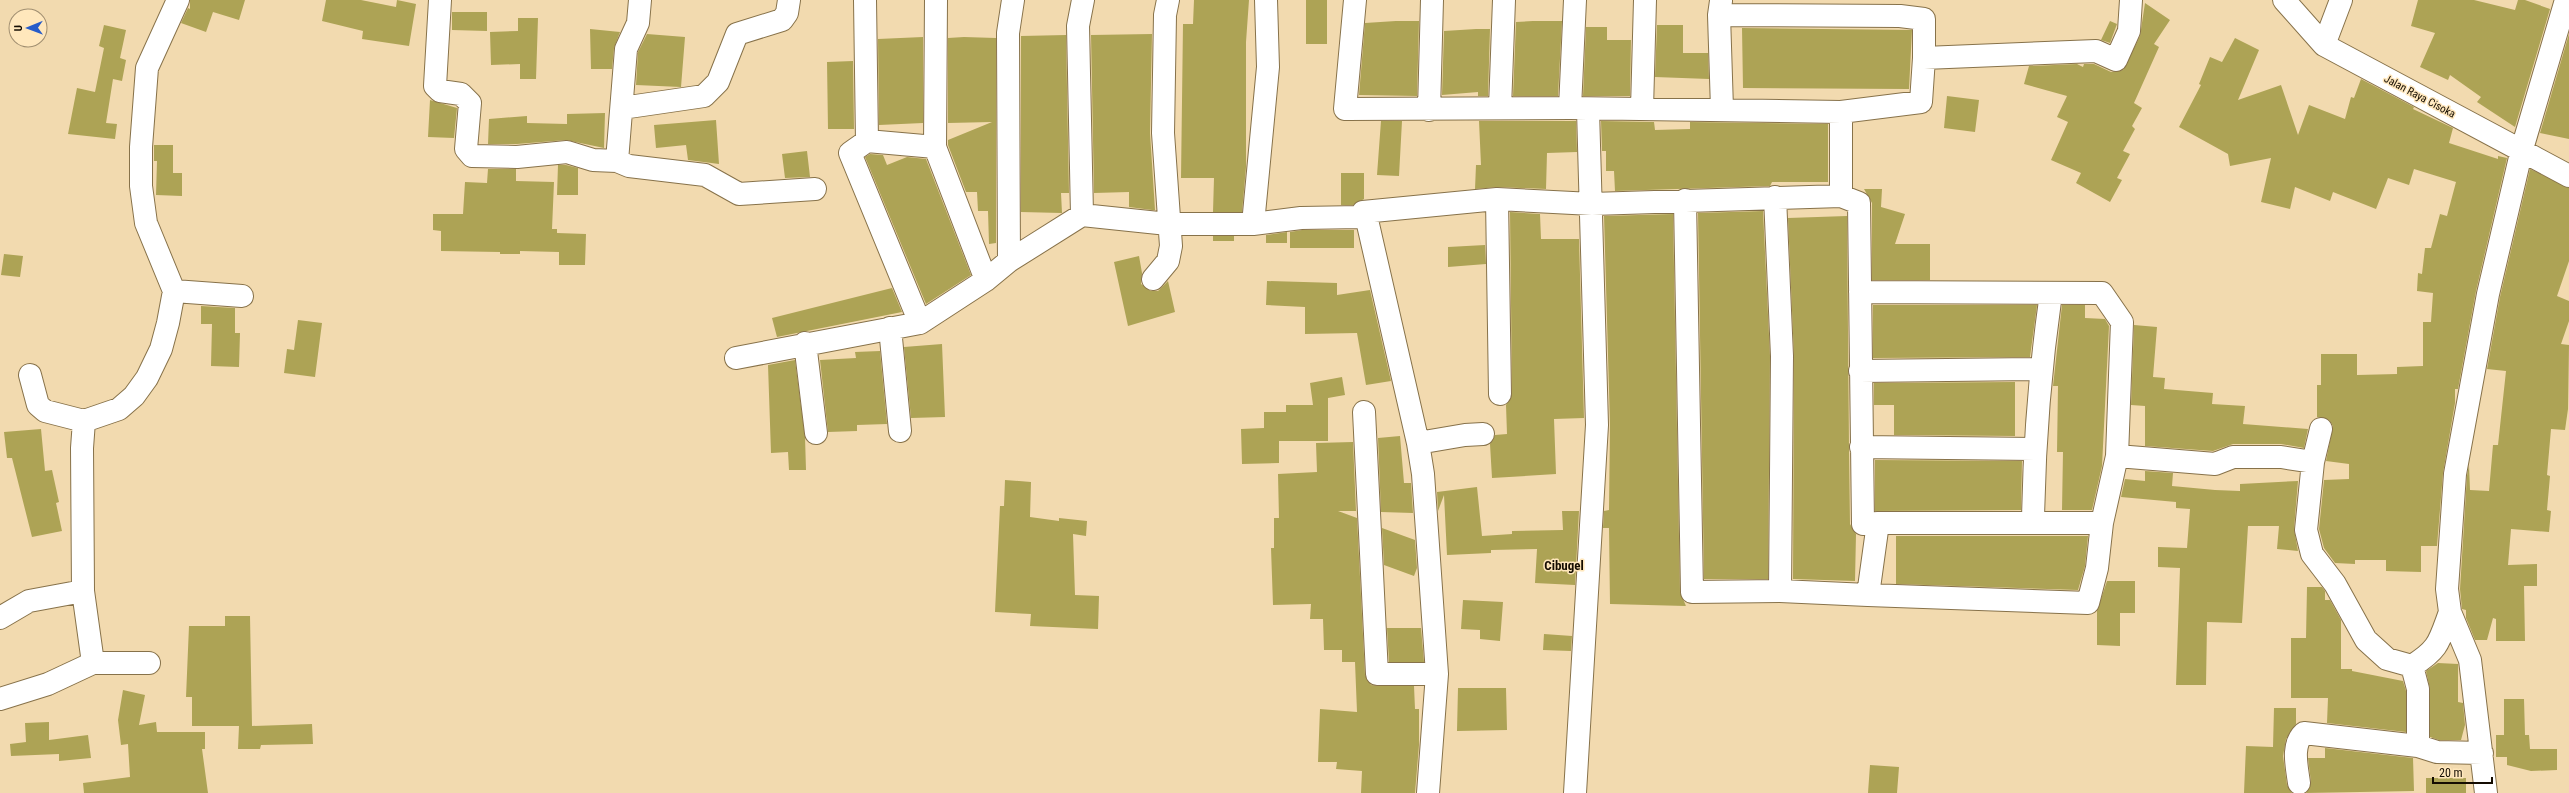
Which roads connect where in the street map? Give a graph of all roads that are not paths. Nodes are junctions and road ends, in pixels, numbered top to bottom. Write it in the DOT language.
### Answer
graph roads {
  1 [pos="178,0"];
  2 [pos="440,0"];
  3 [pos="640,0"];
  4 [pos="789,0"];
  5 [pos="865,0"];
  6 [pos="936,0"];
  7 [pos="1013,0"];
  8 [pos="1083,0"];
  9 [pos="1168,0"];
  10 [pos="1266,0"];
  11 [pos="1356,0"];
  12 [pos="1432,0"];
  13 [pos="1504,0"];
  14 [pos="1575,0"];
  15 [pos="1645,0"];
  16 [pos="2131,0"];
  17 [pos="2284,0"];
  18 [pos="2341,0"];
  19 [pos="2566,0"];
  20 [pos="1720,8"];
  21 [pos="2324,45"];
  22 [pos="1924,58"];
  23 [pos="622,108"];
  24 [pos="1500,108"];
  25 [pos="1579,109"];
  26 [pos="1642,109"];
  27 [pos="1722,109"];
  28 [pos="1429,110"];
  29 [pos="1841,112"];
  30 [pos="867,141"];
  31 [pos="935,147"];
  32 [pos="2522,149"];
  33 [pos="616,161"];
  34 [pos="2569,176"];
  35 [pos="815,189"];
  36 [pos="1842,196"];
  37 [pos="1775,197"];
  38 [pos="1497,199"];
  39 [pos="1685,200"];
  40 [pos="1592,204"];
  41 [pos="1363,212"];
  42 [pos="1082,215"];
  43 [pos="1168,224"];
  44 [pos="1254,224"];
  45 [pos="1009,261"];
  46 [pos="1153,279"];
  47 [pos="986,280"];
  48 [pos="174,291"];
  49 [pos="1860,292"];
  50 [pos="2051,292"];
  51 [pos="242,296"];
  52 [pos="920,323"];
  53 [pos="890,328"];
  54 [pos="806,343"];
  55 [pos="736,358"];
  56 [pos="2040,369"];
  57 [pos="1860,371"];
  58 [pos="30,375"];
  59 [pos="1500,394"];
  60 [pos="1364,412"];
  61 [pos="84,421"];
  62 [pos="2321,429"];
  63 [pos="900,431"];
  64 [pos="816,433"];
  65 [pos="1483,434"];
  66 [pos="1418,443"];
  67 [pos="1861,447"];
  68 [pos="2034,449"];
  69 [pos="2116,456"];
  70 [pos="2313,462"];
  71 [pos="1878,523"];
  72 [pos="2033,523"];
  73 [pos="2102,523"];
  74 [pos="83,591"];
  75 [pos="1780,591"];
  76 [pos="1868,595"];
  77 [pos="2450,612"];
  78 [pos="0,618"];
  79 [pos="93,663"];
  80 [pos="149,663"];
  81 [pos="2412,666"];
  82 [pos="1437,674"];
  83 [pos="0,699"];
  84 [pos="2418,746"];
  85 [pos="2482,753"];
  86 [pos="2299,783"];
  87 [pos="1428,793"];
  88 [pos="1575,793"];
  89 [pos="2486,793"];
  1 -- 48 [label="street"];
  2 -- 33 [label="street"];
  3 -- 23 [label="street"];
  4 -- 23 [label="street"];
  5 -- 30 [label="street"];
  6 -- 31 [label="street"];
  7 -- 45 [label="street"];
  8 -- 42 [label="street"];
  9 -- 43 [label="street"];
  10 -- 44 [label="street"];
  11 -- 28 [label="street"];
  12 -- 28 [label="street"];
  13 -- 24 [label="street"];
  14 -- 25 [label="street"];
  15 -- 26 [label="street"];
  16 -- 22 [label="street"];
  17 -- 21 [label="street, Jalan Raya Cisoka"];
  18 -- 21 [label="street"];
  19 -- 32 [label="street"];
  20 -- 22 [label="street"];
  20 -- 27 [label="street"];
  21 -- 32 [label="street, Jalan Raya Cisoka"];
  22 -- 29 [label="street"];
  23 -- 33 [label="street"];
  24 -- 25 [label="street"];
  24 -- 28 [label="street"];
  25 -- 26 [label="street"];
  25 -- 40 [label="street"];
  26 -- 27 [label="street"];
  27 -- 29 [label="street"];
  29 -- 36 [label="street"];
  30 -- 31 [label="street"];
  30 -- 52 [label="street"];
  31 -- 47 [label="street"];
  32 -- 34 [label="street, Jalan Raya Cisoka"];
  32 -- 77 [label="street"];
  33 -- 35 [label="street"];
  36 -- 37 [label="street"];
  36 -- 49 [label="street"];
  37 -- 39 [label="street"];
  37 -- 75 [label="street"];
  38 -- 40 [label="street"];
  38 -- 41 [label="street"];
  38 -- 59 [label="street"];
  39 -- 40 [label="street"];
  39 -- 75 [label="street"];
  40 -- 88 [label="street"];
  41 -- 44 [label="street"];
  41 -- 66 [label="street"];
  42 -- 43 [label="street"];
  42 -- 45 [label="street"];
  43 -- 44 [label="street"];
  43 -- 46 [label="street"];
  45 -- 47 [label="street"];
  47 -- 52 [label="street"];
  48 -- 51 [label="street"];
  48 -- 61 [label="street"];
  49 -- 50 [label="street"];
  49 -- 57 [label="street"];
  50 -- 56 [label="street"];
  50 -- 69 [label="street"];
  52 -- 53 [label="street"];
  53 -- 54 [label="street"];
  53 -- 63 [label="street"];
  54 -- 55 [label="street"];
  54 -- 64 [label="street"];
  56 -- 57 [label="street"];
  56 -- 68 [label="street"];
  57 -- 67 [label="street"];
  58 -- 61 [label="street"];
  60 -- 82 [label="street"];
  61 -- 74 [label="street"];
  62 -- 70 [label="street"];
  65 -- 66 [label="street"];
  66 -- 82 [label="street"];
  67 -- 68 [label="street"];
  67 -- 71 [label="street"];
  68 -- 72 [label="street"];
  69 -- 70 [label="street"];
  69 -- 73 [label="street"];
  70 -- 81 [label="street"];
  71 -- 72 [label="street"];
  71 -- 76 [label="street"];
  72 -- 73 [label="street"];
  73 -- 76 [label="street"];
  74 -- 78 [label="street"];
  74 -- 79 [label="street"];
  75 -- 76 [label="street"];
  77 -- 81 [label="street"];
  77 -- 85 [label="street"];
  79 -- 80 [label="street"];
  79 -- 83 [label="street"];
  81 -- 84 [label="street"];
  82 -- 87 [label="street"];
  84 -- 85 [label="street"];
  84 -- 86 [label="street"];
  85 -- 89 [label="street"];
}
